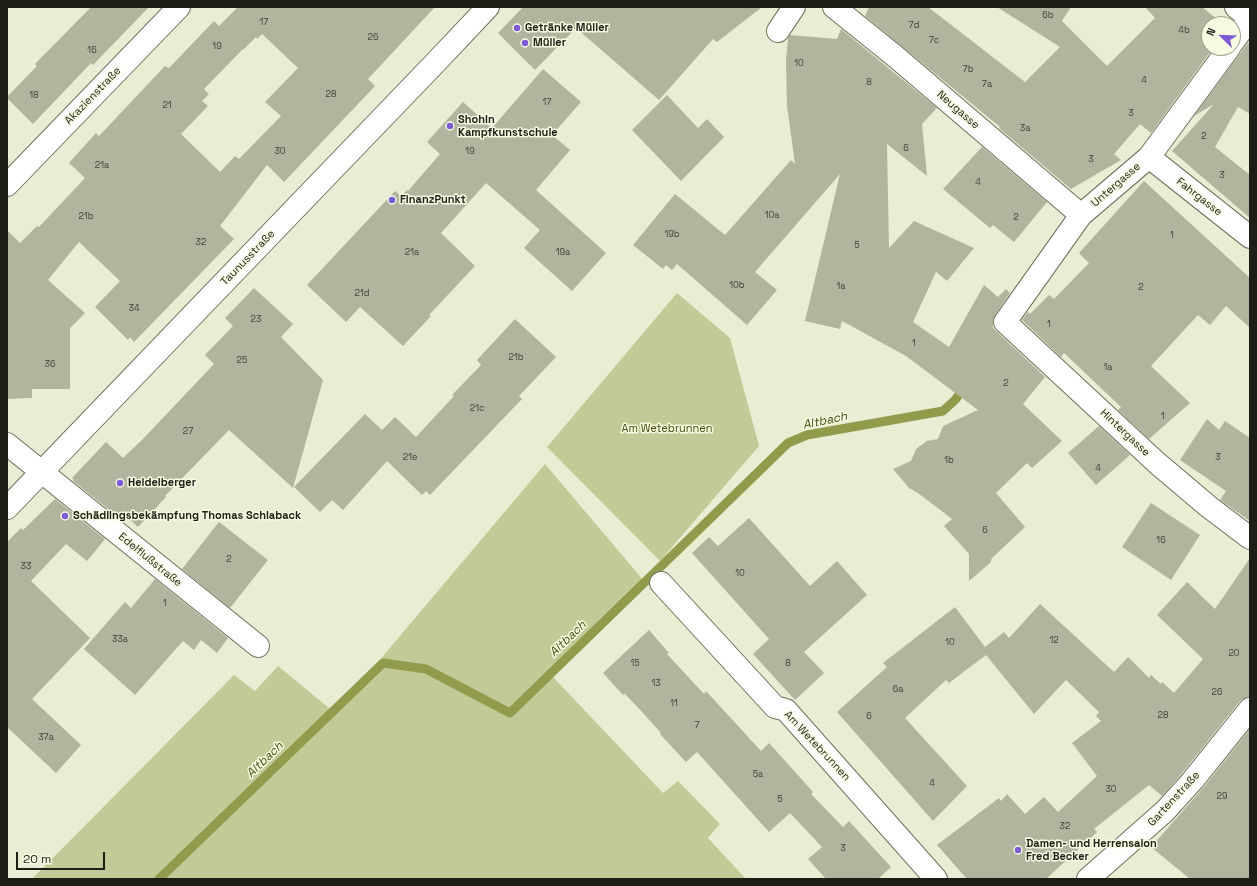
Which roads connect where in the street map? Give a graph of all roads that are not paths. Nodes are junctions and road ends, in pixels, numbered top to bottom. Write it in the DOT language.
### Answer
graph roads {
  1 [pos="180,7"];
  2 [pos="488,7"];
  3 [pos="794,7"];
  4 [pos="834,7"];
  5 [pos="1236,7"];
  6 [pos="1250,18"];
  7 [pos="778,31"];
  8 [pos="1241,31"];
  9 [pos="1222,56"];
  10 [pos="1149,157"];
  11 [pos="7,185"];
  12 [pos="1081,215"];
  13 [pos="1250,238"];
  14 [pos="1005,322"];
  15 [pos="7,444"];
  16 [pos="42,473"];
  17 [pos="7,508"];
  18 [pos="1250,538"];
  19 [pos="661,583"];
  20 [pos="258,646"];
  21 [pos="1250,709"];
  22 [pos="936,879"];
  23 [pos="1088,879"];
  1 -- 11 [label="street, Akazienstraße"];
  2 -- 16 [label="street, Taunusstraße"];
  3 -- 7 [label="street"];
  4 -- 12 [label="street, Neugasse"];
  5 -- 6 [label="street"];
  6 -- 8 [label="street"];
  9 -- 10 [label="street, Untergasse"];
  10 -- 12 [label="street, Untergasse"];
  10 -- 13 [label="street, Fahrgasse"];
  12 -- 14 [label="street, Untergasse"];
  14 -- 18 [label="street, Hintergasse"];
  15 -- 16 [label="street, Edelflußstraße"];
  16 -- 17 [label="street, Taunusstraße"];
  16 -- 20 [label="street, Edelflußstraße"];
  19 -- 22 [label="street, Am Wetebrunnen"];
  21 -- 23 [label="street, Gartenstraße"];
}
